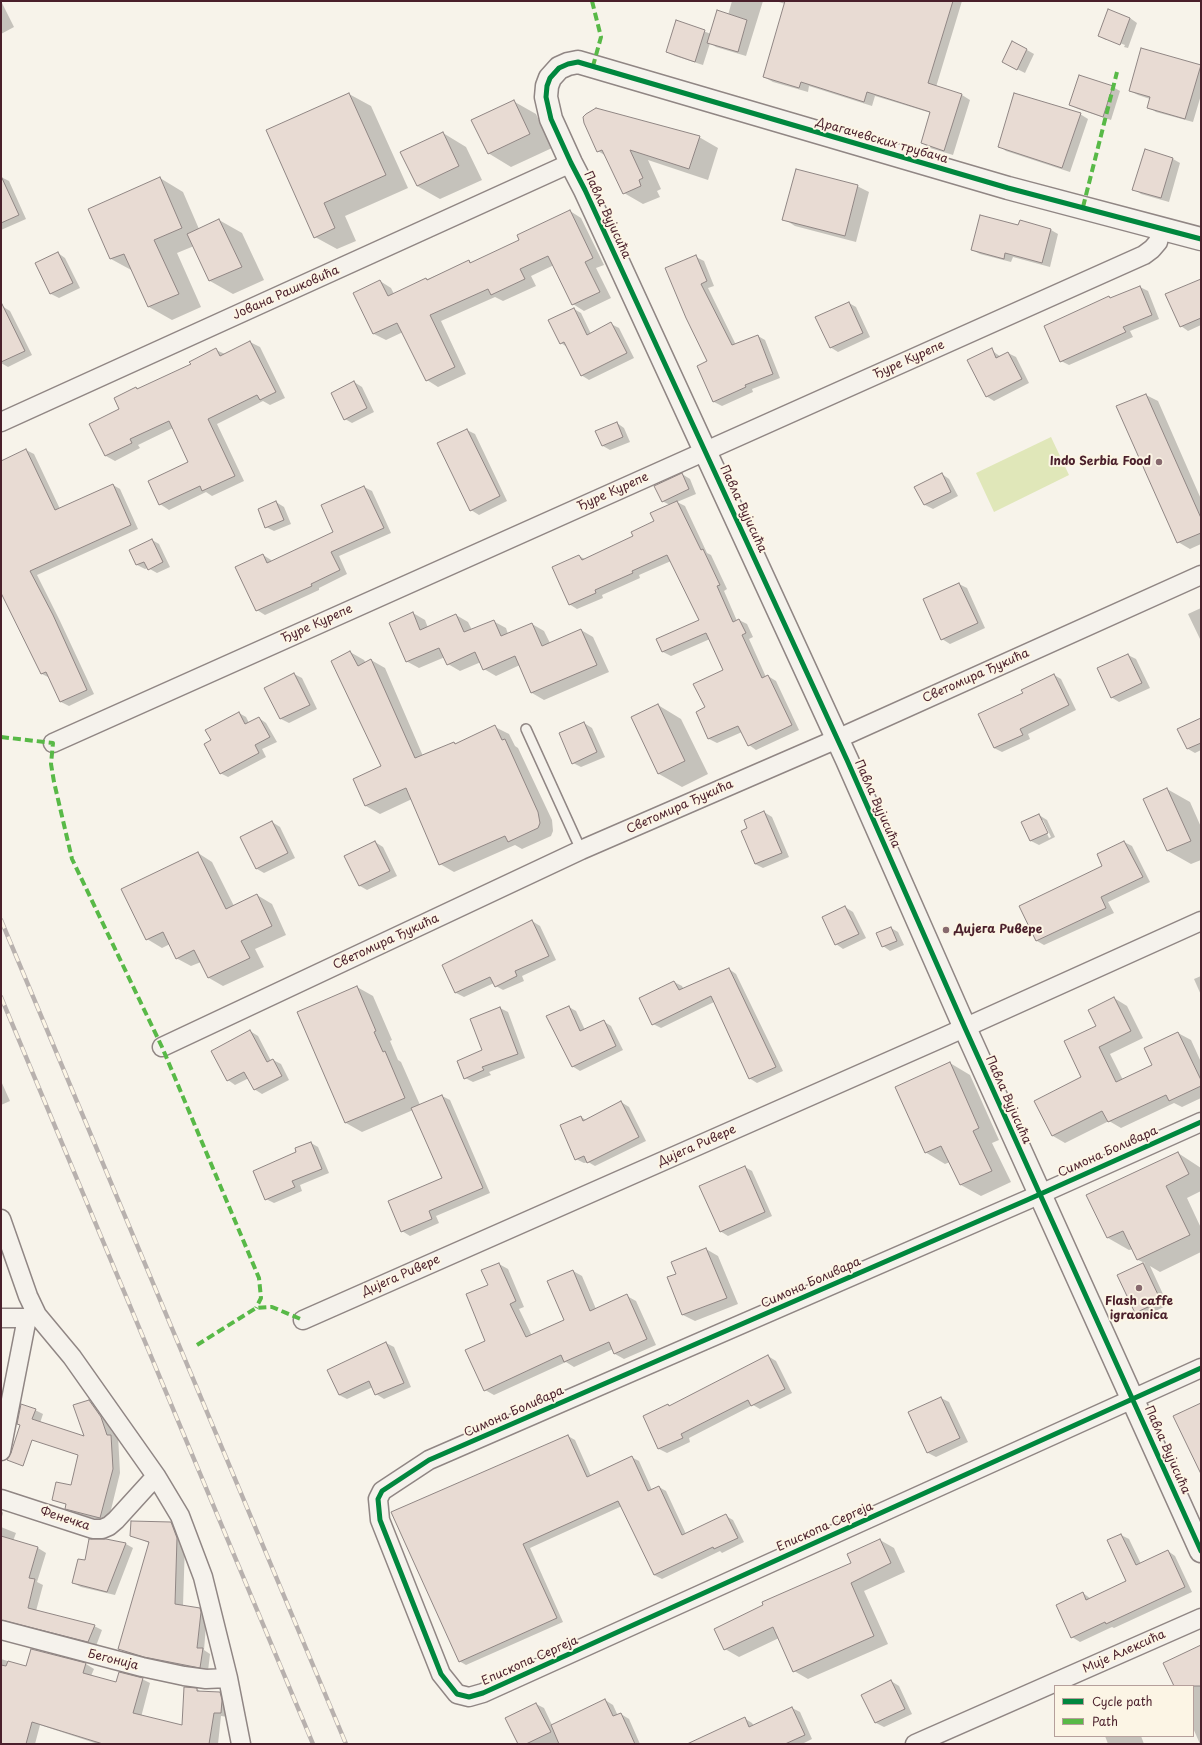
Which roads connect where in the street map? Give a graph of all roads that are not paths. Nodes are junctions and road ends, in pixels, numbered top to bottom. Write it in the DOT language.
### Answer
graph roads {
  1 [pos="559,68"];
  2 [pos="571,163"];
  3 [pos="1161,229"];
  4 [pos="1201,239"];
  5 [pos="1,422"];
  6 [pos="705,451"];
  7 [pos="1201,575"];
  8 [pos="526,728"];
  9 [pos="837,739"];
  10 [pos="53,743"];
  11 [pos="581,850"];
  12 [pos="1201,921"];
  13 [pos="964,1028"];
  14 [pos="162,1046"];
  15 [pos="1201,1122"];
  16 [pos="1039,1194"];
  17 [pos="1,1219"];
  18 [pos="32,1316"];
  19 [pos="1,1318"];
  20 [pos="303,1320"];
  21 [pos="1201,1368"];
  22 [pos="1133,1399"];
  23 [pos="1,1451"];
  24 [pos="156,1476"];
  25 [pos="1,1499"];
  26 [pos="1201,1551"];
  27 [pos="1201,1618"];
  28 [pos="1,1630"];
  29 [pos="228,1678"];
  30 [pos="457,1694"];
  31 [pos="242,1744"];
  32 [pos="915,1744"];
  1 -- 2 [label="street, Павла Вујисића"];
  1 -- 3 [label="street, Драгачевских трубача"];
  2 -- 5 [label="street, Јована Рашковића"];
  2 -- 6 [label="street, Павла Вујисића"];
  3 -- 4 [label="street, Драгачевских трубача"];
  3 -- 6 [label="street, Ђуре Курепе"];
  6 -- 9 [label="street, Павла Вујисића"];
  6 -- 10 [label="street, Ђуре Курепе"];
  7 -- 9 [label="street, Светомира Ђукића"];
  8 -- 11 [label="lane"];
  9 -- 11 [label="street, Светомира Ђукића"];
  9 -- 13 [label="street, Павла Вујисића"];
  11 -- 14 [label="street, Светомира Ђукића"];
  12 -- 13 [label="street, Дијега Ривере"];
  13 -- 16 [label="street, Павла Вујисића"];
  13 -- 20 [label="street, Дијега Ривере"];
  15 -- 16 [label="street, Симона Боливара"];
  16 -- 22 [label="street, Павла Вујисића"];
  16 -- 30 [label="street, Симона Боливара"];
  17 -- 18 [label="street"];
  18 -- 19 [label="street"];
  18 -- 23 [label="street"];
  18 -- 24 [label="street"];
  21 -- 22 [label="street, Епископа Сергеја"];
  22 -- 26 [label="street, Павла Вујисића"];
  22 -- 30 [label="street, Епископа Сергеја"];
  24 -- 25 [label="street, Фенечка"];
  24 -- 29 [label="street"];
  27 -- 32 [label="street, Мије Алексића"];
  28 -- 29 [label="street, Бегонија"];
  29 -- 31 [label="street"];
}
